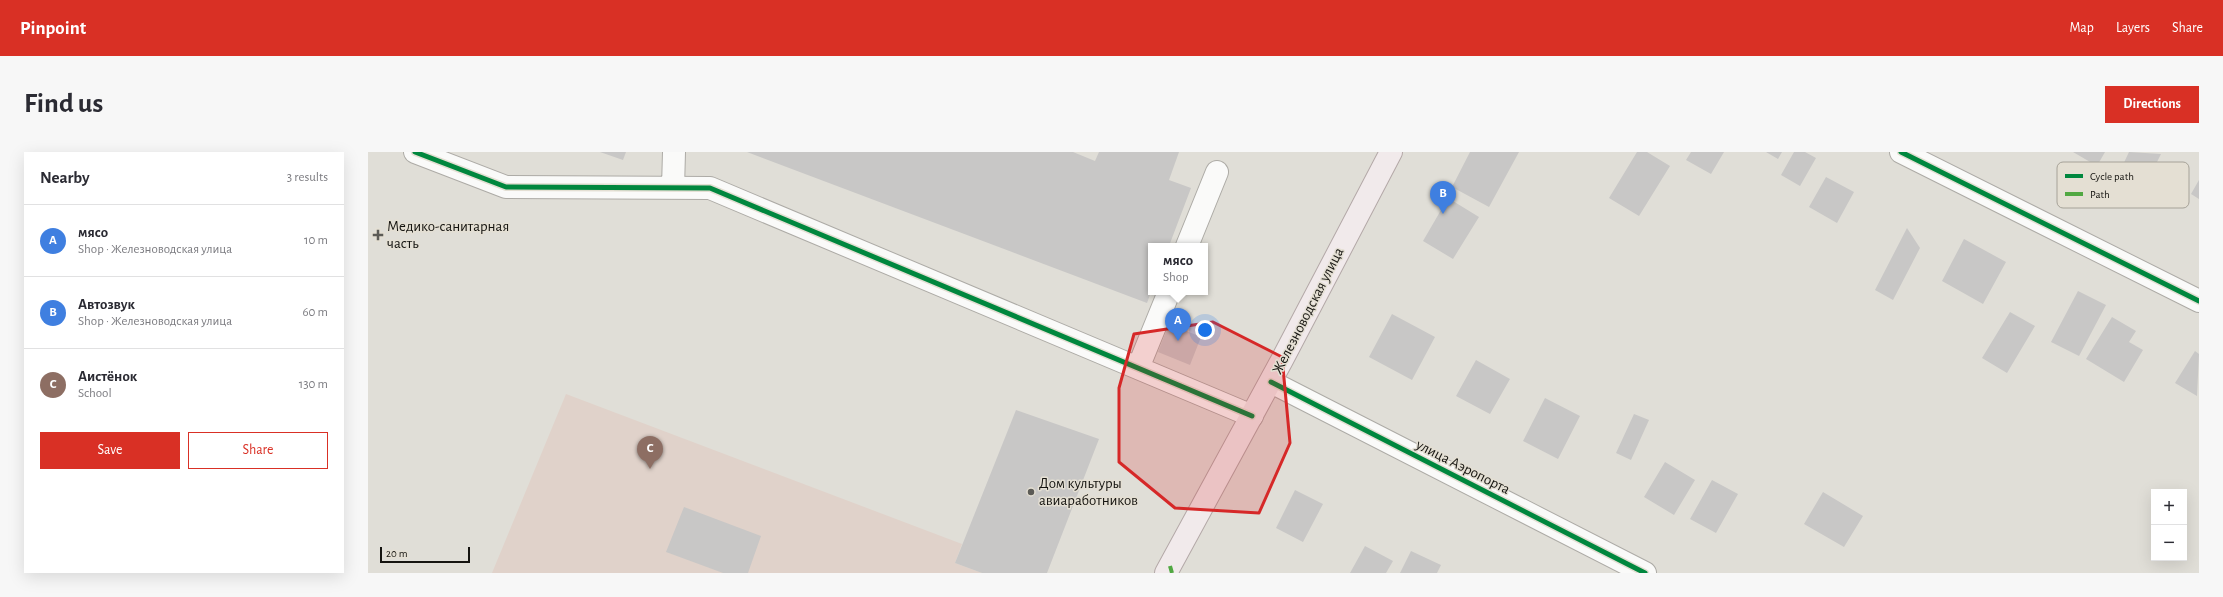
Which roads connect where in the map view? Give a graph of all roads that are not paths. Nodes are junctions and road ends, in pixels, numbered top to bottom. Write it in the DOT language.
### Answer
graph roads {
  1 [pos="415,152"];
  2 [pos="674,152"];
  3 [pos="1390,152"];
  4 [pos="1901,152"];
  5 [pos="1217,172"];
  6 [pos="673,188"];
  7 [pos="1188,243"];
  8 [pos="1168,295"];
  9 [pos="2199,301"];
  10 [pos="1138,368"];
  11 [pos="1271,382"];
  12 [pos="1252,416"];
  13 [pos="1166,573"];
  14 [pos="1645,573"];
  1 -- 6 [label="street"];
  2 -- 6 [label="street"];
  3 -- 11 [label="main road, Железноводская улица"];
  4 -- 9 [label="street"];
  5 -- 7 [label="street"];
  6 -- 10 [label="street"];
  8 -- 10 [label="street"];
  10 -- 12 [label="street"];
  11 -- 12 [label="main road, Железноводская улица"];
  11 -- 14 [label="street, улица Аэропорта"];
  12 -- 13 [label="main road, Железноводская улица"];
}
